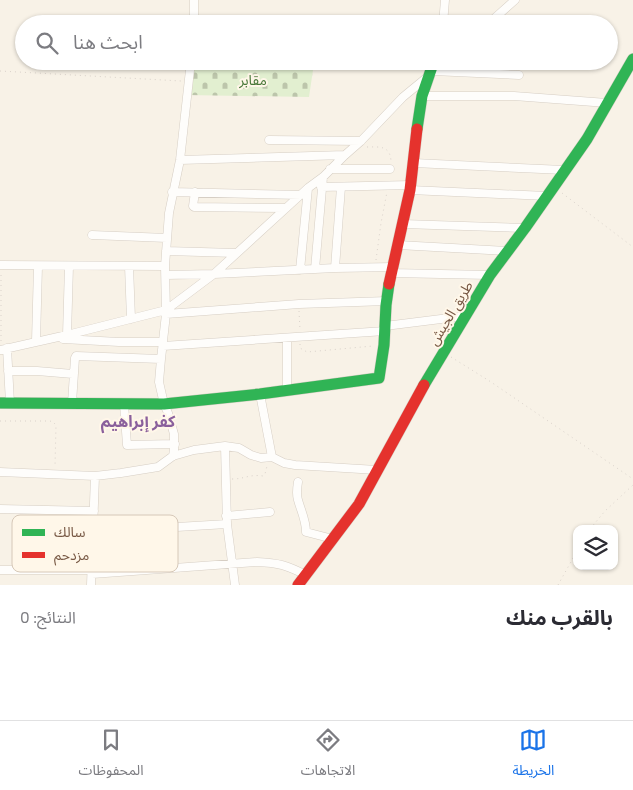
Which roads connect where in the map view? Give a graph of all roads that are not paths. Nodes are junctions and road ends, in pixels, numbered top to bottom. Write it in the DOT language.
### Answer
graph roads {
  1 [pos="194,0"];
  2 [pos="446,0"];
  3 [pos="515,0"];
  4 [pos="194,15"];
  5 [pos="444,15"];
  6 [pos="498,15"];
  7 [pos="633,59"];
  8 [pos="190,70"];
  9 [pos="432,70"];
  10 [pos="433,70"];
  11 [pos="447,70"];
  12 [pos="519,75"];
  13 [pos="422,96"];
  14 [pos="607,102"];
  15 [pos="268,140"];
  16 [pos="358,144"];
  17 [pos="345,155"];
  18 [pos="180,160"];
  19 [pos="414,163"];
  20 [pos="330,169"];
  21 [pos="390,169"];
  22 [pos="564,170"];
  23 [pos="323,176"];
  24 [pos="322,187"];
  25 [pos="341,187"];
  26 [pos="410,187"];
  27 [pos="308,188"];
  28 [pos="550,191"];
  29 [pos="172,192"];
  30 [pos="195,192"];
  31 [pos="301,194"];
  32 [pos="286,208"];
  33 [pos="403,224"];
  34 [pos="525,228"];
  35 [pos="92,235"];
  36 [pos="167,238"];
  37 [pos="398,245"];
  38 [pos="166,251"];
  39 [pos="507,251"];
  40 [pos="236,253"];
  41 [pos="1,265"];
  42 [pos="38,266"];
  43 [pos="70,266"];
  44 [pos="129,266"];
  45 [pos="165,266"];
  46 [pos="335,268"];
  47 [pos="315,269"];
  48 [pos="300,270"];
  49 [pos="392,270"];
  50 [pos="214,274"];
  51 [pos="166,275"];
  52 [pos="490,275"];
  53 [pos="387,301"];
  54 [pos="166,312"];
  55 [pos="465,316"];
  56 [pos="132,319"];
  57 [pos="385,329"];
  58 [pos="68,335"];
  59 [pos="53,338"];
  60 [pos="287,338"];
  61 [pos="36,341"];
  62 [pos="163,344"];
  63 [pos="2,349"];
  64 [pos="160,359"];
  65 [pos="8,371"];
  66 [pos="74,374"];
  67 [pos="287,390"];
  68 [pos="260,394"];
  69 [pos="5,403"];
  70 [pos="72,403"];
  71 [pos="124,404"];
  72 [pos="164,404"];
  73 [pos="175,444"];
  74 [pos="225,446"];
  75 [pos="173,456"];
  76 [pos="270,458"];
  77 [pos="377,470"];
  78 [pos="0,472"];
  79 [pos="95,476"];
  80 [pos="298,482"];
  81 [pos="0,509"];
  82 [pos="94,511"];
  83 [pos="270,512"];
  84 [pos="94,515"];
  85 [pos="226,520"];
  86 [pos="178,524"];
  87 [pos="333,539"];
  88 [pos="231,564"];
  89 [pos="178,567"];
  90 [pos="92,572"];
  91 [pos="306,575"];
  92 [pos="92,585"];
  93 [pos="235,585"];
  94 [pos="298,585"];
  1 -- 4 [label="street"];
  2 -- 5 [label="street"];
  3 -- 6 [label="street"];
  7 -- 14 [label="street, طريق الجيش"];
  8 -- 18 [label="street"];
  9 -- 16 [label="street"];
  10 -- 13 [label="street"];
  11 -- 12 [label="street"];
  13 -- 14 [label="street"];
  13 -- 19 [label="street"];
  14 -- 22 [label="street, طريق الجيش"];
  15 -- 16 [label="street"];
  16 -- 17 [label="street"];
  17 -- 18 [label="street"];
  17 -- 20 [label="street"];
  18 -- 29 [label="street"];
  19 -- 22 [label="street"];
  19 -- 26 [label="street"];
  20 -- 21 [label="street"];
  20 -- 23 [label="street"];
  22 -- 28 [label="street, طريق الجيش"];
  23 -- 24 [label="street"];
  23 -- 27 [label="street"];
  24 -- 25 [label="street"];
  24 -- 47 [label="street"];
  25 -- 26 [label="street"];
  25 -- 46 [label="street"];
  26 -- 28 [label="street"];
  26 -- 33 [label="street"];
  27 -- 31 [label="street"];
  27 -- 48 [label="street"];
  28 -- 34 [label="street, طريق الجيش"];
  29 -- 30 [label="street"];
  29 -- 36 [label="street"];
  30 -- 31 [label="street"];
  30 -- 32 [label="street"];
  31 -- 32 [label="street"];
  32 -- 40 [label="street"];
  33 -- 34 [label="street"];
  33 -- 37 [label="street"];
  34 -- 39 [label="street, طريق الجيش"];
  35 -- 36 [label="street"];
  36 -- 38 [label="street"];
  37 -- 39 [label="street"];
  37 -- 49 [label="street"];
  38 -- 40 [label="street"];
  38 -- 45 [label="street"];
  39 -- 52 [label="street, طريق الجيش"];
  40 -- 50 [label="street"];
  41 -- 42 [label="street"];
  42 -- 43 [label="street"];
  42 -- 61 [label="street"];
  43 -- 44 [label="street"];
  43 -- 58 [label="street"];
  44 -- 45 [label="street"];
  44 -- 56 [label="street"];
  45 -- 51 [label="street"];
  46 -- 47 [label="street"];
  46 -- 49 [label="street"];
  47 -- 48 [label="street"];
  48 -- 50 [label="street"];
  49 -- 52 [label="street"];
  49 -- 53 [label="street"];
  50 -- 51 [label="street"];
  50 -- 54 [label="street"];
  51 -- 54 [label="street"];
  52 -- 55 [label="street, طريق الجيش"];
  53 -- 54 [label="street"];
  53 -- 57 [label="street"];
  54 -- 56 [label="street"];
  54 -- 62 [label="street"];
  55 -- 57 [label="street"];
  55 -- 77 [label="street, طريق الجيش"];
  56 -- 58 [label="street"];
  57 -- 60 [label="street"];
  57 -- 67 [label="street"];
  58 -- 59 [label="street"];
  59 -- 61 [label="street"];
  59 -- 62 [label="street"];
  60 -- 62 [label="street"];
  60 -- 67 [label="street"];
  61 -- 63 [label="street"];
  62 -- 64 [label="street"];
  63 -- 65 [label="street"];
  64 -- 66 [label="street"];
  64 -- 72 [label="street"];
  65 -- 66 [label="street"];
  65 -- 69 [label="street"];
  66 -- 70 [label="street"];
  67 -- 68 [label="street"];
  68 -- 72 [label="street"];
  68 -- 76 [label="street"];
  69 -- 70 [label="street"];
  70 -- 71 [label="street"];
  71 -- 72 [label="street"];
  71 -- 73 [label="street"];
  72 -- 73 [label="street"];
  73 -- 75 [label="street"];
  74 -- 75 [label="street"];
  74 -- 76 [label="street"];
  74 -- 85 [label="street"];
  75 -- 79 [label="street"];
  76 -- 77 [label="street"];
  77 -- 87 [label="street, طريق الجيش"];
  78 -- 79 [label="street"];
  79 -- 82 [label="street"];
  80 -- 87 [label="street"];
  81 -- 82 [label="street"];
  82 -- 84 [label="street"];
  83 -- 85 [label="street"];
  85 -- 86 [label="street"];
  85 -- 88 [label="street"];
  87 -- 91 [label="street, طريق الجيش"];
  88 -- 89 [label="street"];
  88 -- 91 [label="street"];
  88 -- 93 [label="street"];
  90 -- 92 [label="street"];
  91 -- 94 [label="street, طريق الجيش"];
}
